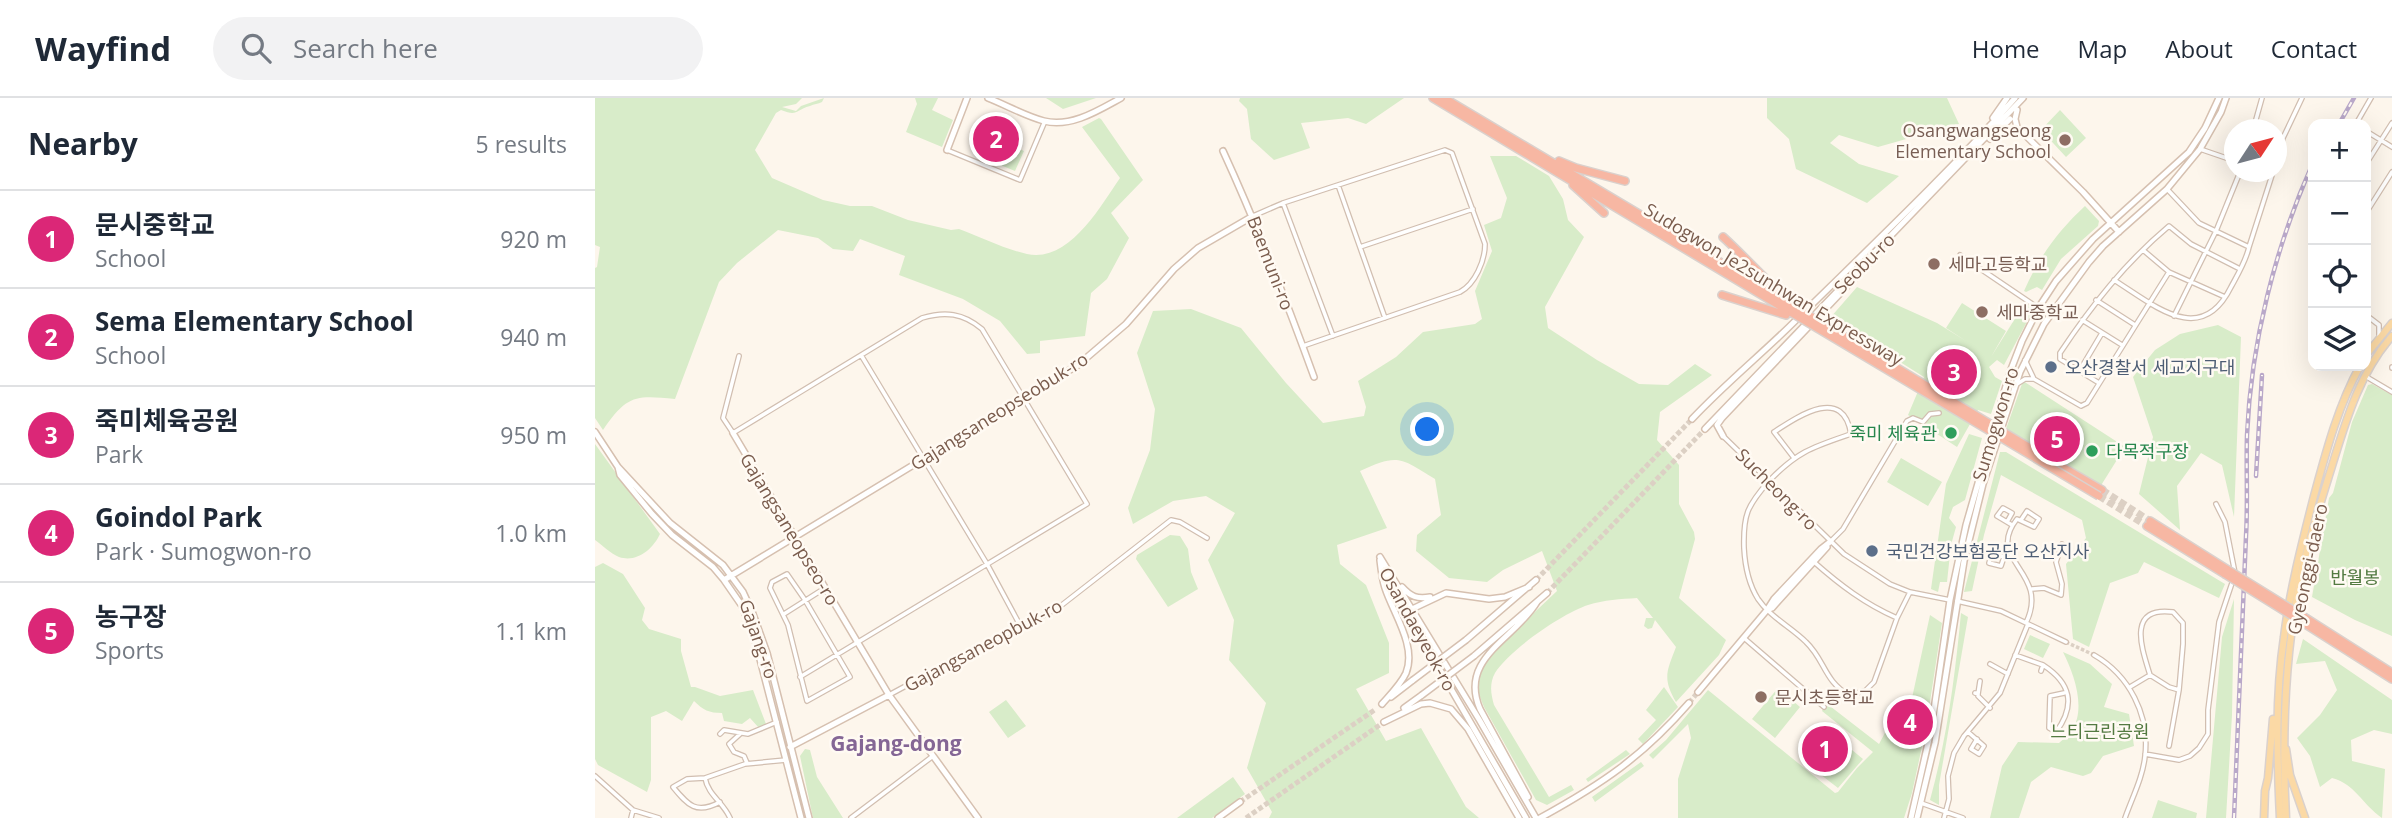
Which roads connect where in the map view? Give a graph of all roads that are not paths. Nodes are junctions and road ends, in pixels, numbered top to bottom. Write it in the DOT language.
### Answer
graph roads {
  1 [pos="967,98"];
  2 [pos="988,98"];
  3 [pos="1121,98"];
  4 [pos="1433,98"];
  5 [pos="1444,98"];
  6 [pos="2007,98"];
  7 [pos="2015,98"];
  8 [pos="2026,98"];
  9 [pos="2219,98"];
  10 [pos="2226,98"];
  11 [pos="2262,98"];
  12 [pos="2302,98"];
  13 [pos="2371,98"];
  14 [pos="2017,110"];
  15 [pos="2256,119"];
  16 [pos="2359,119"];
  17 [pos="1045,121"];
  18 [pos="2392,123"];
  19 [pos="1988,127"];
  20 [pos="2017,127"];
  21 [pos="1494,130"];
  22 [pos="2287,130"];
  23 [pos="1996,134"];
  24 [pos="2371,134"];
  25 [pos="2381,140"];
  26 [pos="2197,147"];
  27 [pos="2392,147"];
  28 [pos="947,150"];
  29 [pos="1223,151"];
  30 [pos="2224,156"];
  31 [pos="2371,156"];
  32 [pos="1966,159"];
  33 [pos="2392,172"];
  34 [pos="1625,181"];
  35 [pos="2236,182"];
  36 [pos="2269,182"];
  37 [pos="1338,185"];
  38 [pos="2167,189"];
  39 [pos="1283,203"];
  40 [pos="2371,204"];
  41 [pos="1472,209"];
  42 [pos="1604,213"];
  43 [pos="1253,216"];
  44 [pos="2111,223"];
  45 [pos="1899,228"];
  46 [pos="2216,231"];
  47 [pos="2119,232"];
  48 [pos="1723,237"];
  49 [pos="1360,247"];
  50 [pos="2249,247"];
  51 [pos="2143,250"];
  52 [pos="2205,251"];
  53 [pos="1960,255"];
  54 [pos="2241,269"];
  55 [pos="2169,272"];
  56 [pos="2113,279"];
  57 [pos="2191,283"];
  58 [pos="1721,295"];
  59 [pos="2226,298"];
  60 [pos="2096,300"];
  61 [pos="2149,302"];
  62 [pos="2039,307"];
  63 [pos="1791,312"];
  64 [pos="2050,316"];
  65 [pos="2174,316"];
  66 [pos="1385,318"];
  67 [pos="2371,319"];
  68 [pos="2082,320"];
  69 [pos="2392,322"];
  70 [pos="2135,324"];
  71 [pos="2379,326"];
  72 [pos="2102,333"];
  73 [pos="1333,336"];
  74 [pos="2392,336"];
  75 [pos="2378,339"];
  76 [pos="2122,345"];
  77 [pos="1303,346"];
  78 [pos="2371,348"];
  79 [pos="861,355"];
  80 [pos="739,356"];
  81 [pos="2025,360"];
  82 [pos="2080,370"];
  83 [pos="2357,371"];
  84 [pos="2365,376"];
  85 [pos="1314,377"];
  86 [pos="2034,379"];
  87 [pos="2099,383"];
  88 [pos="2015,385"];
  89 [pos="2392,392"];
  90 [pos="1024,398"];
  91 [pos="1939,413"];
  92 [pos="1692,419"];
  93 [pos="1705,429"];
  94 [pos="595,432"];
  95 [pos="733,433"];
  96 [pos="1723,436"];
  97 [pos="923,458"];
  98 [pos="1794,458"];
  99 [pos="618,467"];
  100 [pos="1769,482"];
  101 [pos="2216,505"];
  102 [pos="2021,520"];
  103 [pos="2007,522"];
  104 [pos="2149,523"];
  105 [pos="2012,526"];
  106 [pos="794,536"];
  107 [pos="1207,538"];
  108 [pos="1830,542"];
  109 [pos="2062,544"];
  110 [pos="2010,555"];
  111 [pos="1380,557"];
  112 [pos="2004,557"];
  113 [pos="1814,562"];
  114 [pos="987,564"];
  115 [pos="1389,572"];
  116 [pos="2227,572"];
  117 [pos="732,575"];
  118 [pos="725,580"];
  119 [pos="1536,580"];
  120 [pos="825,587"];
  121 [pos="1529,587"];
  122 [pos="2032,589"];
  123 [pos="1910,592"];
  124 [pos="1547,593"];
  125 [pos="1440,595"];
  126 [pos="805,600"];
  127 [pos="1953,601"];
  128 [pos="1537,602"];
  129 [pos="1767,610"];
  130 [pos="1409,611"];
  131 [pos="784,614"];
  132 [pos="1897,618"];
  133 [pos="2027,623"];
  134 [pos="1021,627"];
  135 [pos="1744,638"];
  136 [pos="858,642"];
  137 [pos="2066,642"];
  138 [pos="837,655"];
  139 [pos="2015,655"];
  140 [pos="2094,655"];
  141 [pos="1990,664"];
  142 [pos="2043,665"];
  143 [pos="2041,671"];
  144 [pos="2392,672"];
  145 [pos="2008,674"];
  146 [pos="2150,675"];
  147 [pos="800,677"];
  148 [pos="2392,679"];
  149 [pos="1980,681"];
  150 [pos="2130,687"];
  151 [pos="2179,690"];
  152 [pos="1698,692"];
  153 [pos="2064,693"];
  154 [pos="890,695"];
  155 [pos="1689,703"];
  156 [pos="1382,704"];
  157 [pos="2278,704"];
  158 [pos="1824,707"];
  159 [pos="1990,708"];
  160 [pos="1375,709"];
  161 [pos="777,722"];
  162 [pos="1968,732"];
  163 [pos="742,733"];
  164 [pos="720,734"];
  165 [pos="1977,739"];
  166 [pos="2284,743"];
  167 [pos="791,746"];
  168 [pos="2169,746"];
  169 [pos="784,749"];
  170 [pos="2145,754"];
  171 [pos="933,756"];
  172 [pos="786,760"];
  173 [pos="747,763"];
  174 [pos="595,776"];
  175 [pos="705,778"];
  176 [pos="720,802"];
  177 [pos="1240,802"];
  178 [pos="1921,803"];
  179 [pos="633,810"];
  180 [pos="1532,810"];
  181 [pos="1945,812"];
  182 [pos="631,818"];
  183 [pos="659,818"];
  184 [pos="730,818"];
  185 [pos="801,818"];
  186 [pos="809,818"];
  187 [pos="851,818"];
  188 [pos="978,818"];
  189 [pos="1218,818"];
  190 [pos="1519,818"];
  191 [pos="1526,818"];
  192 [pos="1538,818"];
  193 [pos="1911,818"];
  194 [pos="1917,818"];
  195 [pos="1944,818"];
  196 [pos="1963,818"];
  197 [pos="2125,818"];
  198 [pos="2265,818"];
  199 [pos="2280,818"];
  200 [pos="2286,818"];
  201 [pos="2305,818"];
  1 -- 28 [label="main road"];
  2 -- 17 [label="main road"];
  3 -- 17 [label="main road"];
  4 -- 21 [label="highway, Sudogwon Je2sunhwan Expressway"];
  5 -- 21 [label="highway, Sudogwon Je2sunhwan Expressway"];
  6 -- 19 [label="main road"];
  7 -- 19 [label="main road, Seobu-ro"];
  8 -- 14 [label="main road"];
  8 -- 32 [label="main road, Seobu-ro"];
  9 -- 26 [label="main road, Sumogwon-ro"];
  10 -- 26 [label="main road, Sumogwon-ro"];
  11 -- 15 [label="street"];
  12 -- 22 [label="street"];
  13 -- 16 [label="street"];
  14 -- 20 [label="main road"];
  14 -- 23 [label="main road"];
  17 -- 28 [label="street"];
  18 -- 25 [label="street"];
  19 -- 92 [label="main road, Seobu-ro"];
  20 -- 23 [label="main road"];
  20 -- 44 [label="main road"];
  21 -- 34 [label="highway"];
  21 -- 42 [label="highway"];
  21 -- 63 [label="highway, Sudogwon Je2sunhwan Expressway"];
  23 -- 32 [label="main road"];
  24 -- 25 [label="street"];
  25 -- 27 [label="street"];
  25 -- 31 [label="street"];
  26 -- 30 [label="street"];
  26 -- 38 [label="main road, Sumogwon-ro"];
  26 -- 44 [label="main road, Sumogwon-ro"];
  29 -- 43 [label="main road, Baemuni-ro"];
  32 -- 45 [label="main road, Seobu-ro"];
  33 -- 40 [label="street"];
  35 -- 46 [label="street"];
  36 -- 50 [label="street"];
  37 -- 39 [label="street"];
  37 -- 41 [label="street"];
  37 -- 49 [label="street"];
  38 -- 46 [label="street"];
  38 -- 47 [label="main road, Sumogwon-ro"];
  39 -- 43 [label="street"];
  39 -- 73 [label="street"];
  41 -- 49 [label="street"];
  41 -- 66 [label="street"];
  43 -- 77 [label="main road, Baemuni-ro"];
  43 -- 90 [label="main road, Gajangsaneopseobuk-ro"];
  44 -- 47 [label="main road"];
  44 -- 62 [label="main road, Sumogwon-ro"];
  45 -- 93 [label="main road, Seobu-ro"];
  45 -- 96 [label="main road"];
  46 -- 50 [label="street"];
  46 -- 52 [label="street"];
  47 -- 64 [label="main road, Sumogwon-ro"];
  48 -- 63 [label="highway"];
  49 -- 66 [label="street"];
  50 -- 54 [label="street"];
  51 -- 52 [label="street"];
  51 -- 55 [label="street"];
  51 -- 56 [label="street"];
  52 -- 54 [label="street"];
  52 -- 57 [label="street"];
  53 -- 62 [label="street"];
  54 -- 59 [label="street"];
  55 -- 57 [label="street"];
  55 -- 61 [label="street"];
  56 -- 60 [label="street"];
  56 -- 61 [label="street"];
  57 -- 59 [label="street"];
  57 -- 65 [label="street"];
  58 -- 63 [label="highway"];
  59 -- 65 [label="street"];
  60 -- 68 [label="street"];
  60 -- 70 [label="street"];
  61 -- 65 [label="street"];
  61 -- 70 [label="street"];
  62 -- 64 [label="street"];
  62 -- 127 [label="main road, Sumogwon-ro"];
  63 -- 63 [label="highway, Sudogwon Je2sunhwan Expressway, bridge"];
  64 -- 81 [label="main road, Sumogwon-ro"];
  66 -- 73 [label="street"];
  67 -- 71 [label="street"];
  68 -- 72 [label="street"];
  68 -- 82 [label="street"];
  69 -- 71 [label="street"];
  69 -- 75 [label="main road"];
  70 -- 76 [label="street"];
  71 -- 75 [label="street"];
  72 -- 76 [label="street"];
  72 -- 82 [label="street"];
  73 -- 77 [label="street"];
  74 -- 84 [label="main road, Gyeonggi-daero"];
  75 -- 78 [label="main road"];
  76 -- 87 [label="street"];
  77 -- 85 [label="main road, Baemuni-ro"];
  79 -- 90 [label="street"];
  79 -- 95 [label="street"];
  79 -- 97 [label="street"];
  80 -- 95 [label="street, Gajangsaneopseo-ro"];
  81 -- 86 [label="street"];
  81 -- 88 [label="main road, Sumogwon-ro"];
  82 -- 87 [label="street"];
  83 -- 157 [label="main road, Gyeonggi-daero"];
  84 -- 89 [label="street"];
  84 -- 166 [label="main road, Gyeonggi-daero"];
  86 -- 87 [label="street"];
  86 -- 88 [label="street"];
  88 -- 127 [label="main road, Sumogwon-ro"];
  90 -- 97 [label="main road, Gajangsaneopseobuk-ro"];
  90 -- 114 [label="street"];
  91 -- 108 [label="street"];
  94 -- 99 [label="main road, Gajang-ro"];
  95 -- 106 [label="main road, Gajangsaneopseo-ro"];
  96 -- 100 [label="street, Sucheong-ro"];
  97 -- 106 [label="main road, Gajangsaneopseobuk-ro"];
  97 -- 114 [label="street"];
  98 -- 98 [label="street"];
  98 -- 100 [label="street"];
  99 -- 117 [label="main road, Gajang-ro"];
  99 -- 118 [label="main road, Gajang-ro"];
  100 -- 108 [label="street, Sucheong-ro"];
  100 -- 129 [label="street"];
  101 -- 170 [label="street"];
  102 -- 102 [label="street"];
  102 -- 105 [label="street"];
  103 -- 105 [label="street"];
  104 -- 116 [label="highway"];
  105 -- 110 [label="street"];
  106 -- 117 [label="main road, Gajangsaneopseobuk-ro"];
  106 -- 120 [label="main road, Gajangsaneopseo-ro"];
  107 -- 134 [label="street, Gajangsaneopbuk-ro"];
  108 -- 113 [label="main road"];
  108 -- 123 [label="street, Sucheong-ro"];
  108 -- 129 [label="main road"];
  109 -- 122 [label="street"];
  110 -- 112 [label="street"];
  110 -- 122 [label="street"];
  111 -- 115 [label="main road, Osandaeyeok-ro"];
  111 -- 130 [label="main road, Osandaeyeok-ro"];
  111 -- 156 [label="main road"];
  112 -- 112 [label="street"];
  113 -- 129 [label="main road"];
  113 -- 132 [label="street"];
  114 -- 134 [label="street"];
  114 -- 136 [label="street"];
  115 -- 125 [label="main road"];
  115 -- 130 [label="main road, Osandaeyeok-ro"];
  116 -- 144 [label="highway, bridge"];
  116 -- 148 [label="highway, bridge"];
  117 -- 118 [label="main road, Gajangsaneopseobuk-ro"];
  117 -- 167 [label="main road, Gajang-ro"];
  118 -- 161 [label="main road, Gajang-ro"];
  119 -- 121 [label="main road"];
  120 -- 126 [label="street"];
  120 -- 136 [label="main road, Gajangsaneopseo-ro"];
  121 -- 125 [label="main road"];
  121 -- 156 [label="main road, bridge"];
  122 -- 133 [label="street"];
  123 -- 127 [label="street, Sucheong-ro"];
  123 -- 132 [label="street"];
  124 -- 128 [label="main road"];
  125 -- 130 [label="main road"];
  126 -- 131 [label="street"];
  126 -- 131 [label="street"];
  126 -- 138 [label="street"];
  127 -- 133 [label="street"];
  127 -- 178 [label="main road, Sumogwon-ro"];
  127 -- 193 [label="main road, Sumogwon-ro"];
  128 -- 180 [label="main road"];
  128 -- 190 [label="main road, bridge"];
  129 -- 132 [label="street"];
  129 -- 135 [label="main road"];
  130 -- 180 [label="main road, Osandaeyeok-ro"];
  130 -- 191 [label="main road, Osandaeyeok-ro"];
  131 -- 147 [label="street"];
  133 -- 137 [label="street"];
  133 -- 139 [label="street"];
  134 -- 154 [label="street, Gajangsaneopbuk-ro"];
  135 -- 152 [label="main road"];
  135 -- 158 [label="street"];
  136 -- 138 [label="street"];
  136 -- 154 [label="main road, Gajangsaneopseo-ro"];
  138 -- 147 [label="street"];
  138 -- 147 [label="street"];
  139 -- 142 [label="street"];
  139 -- 145 [label="street"];
  140 -- 150 [label="street"];
  141 -- 145 [label="street"];
  142 -- 143 [label="street"];
  142 -- 153 [label="street"];
  145 -- 159 [label="street"];
  146 -- 150 [label="street"];
  146 -- 151 [label="street"];
  146 -- 151 [label="street"];
  149 -- 159 [label="street"];
  150 -- 170 [label="street"];
  151 -- 168 [label="street"];
  154 -- 167 [label="main road, Gajangsaneopbuk-ro"];
  154 -- 171 [label="main road, Gajangsaneopseo-ro"];
  155 -- 192 [label="main road"];
  156 -- 160 [label="main road"];
  157 -- 198 [label="main road"];
  157 -- 199 [label="main road, Gyeonggi-daero"];
  159 -- 162 [label="street"];
  161 -- 163 [label="street"];
  161 -- 169 [label="main road, Gajang-ro"];
  162 -- 165 [label="street"];
  162 -- 181 [label="street"];
  163 -- 164 [label="street"];
  163 -- 173 [label="street"];
  166 -- 200 [label="main road, Gyeonggi-daero"];
  166 -- 201 [label="main road"];
  167 -- 169 [label="main road, Gajangsaneopbuk-ro"];
  167 -- 186 [label="main road, Gajang-ro"];
  169 -- 172 [label="main road, Gajang-ro"];
  170 -- 197 [label="street"];
  171 -- 187 [label="street"];
  171 -- 188 [label="main road, Gajangsaneopseo-ro"];
  172 -- 173 [label="street"];
  172 -- 185 [label="main road, Gajang-ro"];
  173 -- 175 [label="street"];
  174 -- 179 [label="street"];
  175 -- 176 [label="street"];
  175 -- 176 [label="street"];
  176 -- 184 [label="street"];
  177 -- 189 [label="main road"];
  178 -- 181 [label="street"];
  178 -- 194 [label="main road, Sumogwon-ro"];
  179 -- 182 [label="street"];
  179 -- 183 [label="street"];
  180 -- 192 [label="main road, Osandaeyeok-ro"];
  181 -- 195 [label="street"];
  181 -- 196 [label="street"];
}
